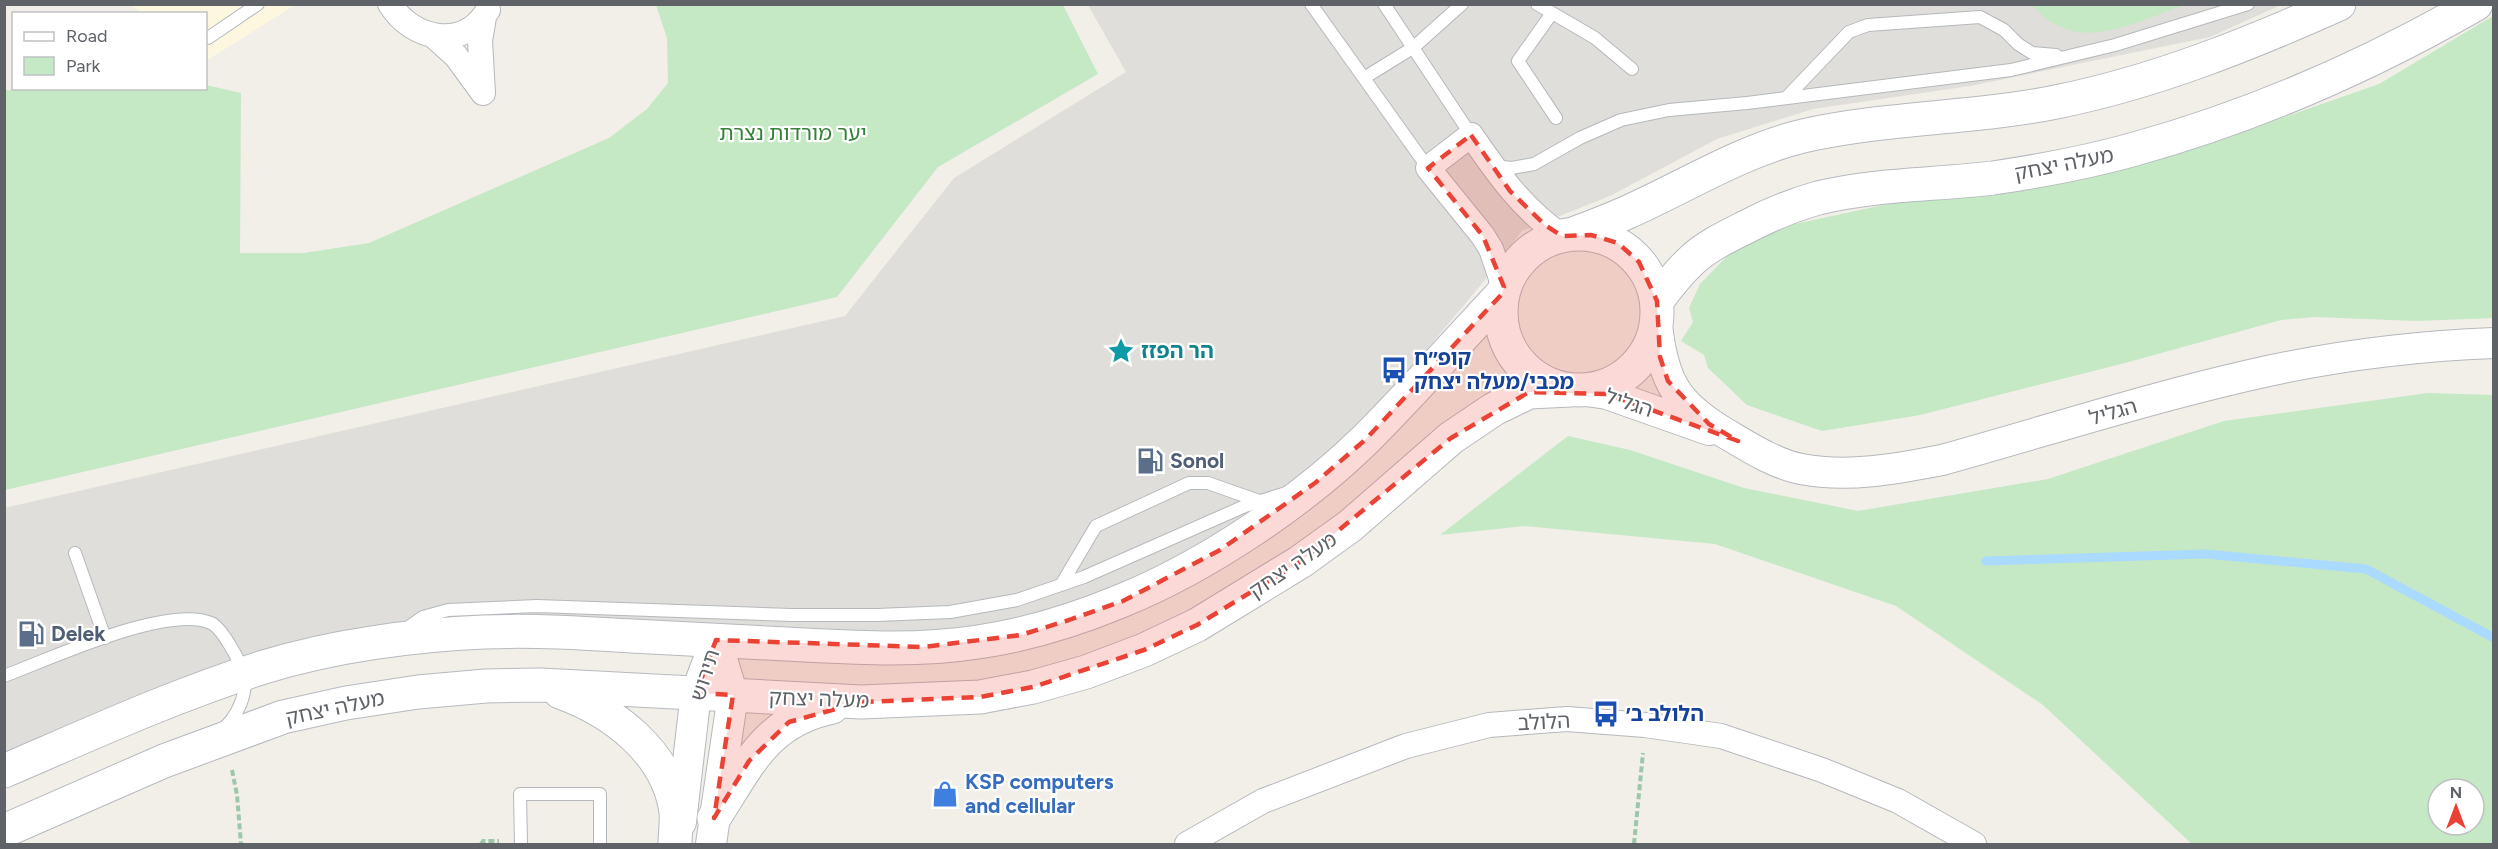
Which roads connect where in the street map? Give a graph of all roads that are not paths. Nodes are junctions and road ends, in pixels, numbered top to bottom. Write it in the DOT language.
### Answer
graph roads {
  1 [pos="258,4"];
  2 [pos="1311,4"];
  3 [pos="1384,4"];
  4 [pos="1462,4"];
  5 [pos="1537,4"];
  6 [pos="2248,4"];
  7 [pos="2339,4"];
  8 [pos="2476,4"];
  9 [pos="389,5"];
  10 [pos="488,11"];
  11 [pos="1552,13"];
  12 [pos="435,37"];
  13 [pos="208,38"];
  14 [pos="1414,47"];
  15 [pos="2066,57"];
  16 [pos="1632,69"];
  17 [pos="1364,78"];
  18 [pos="1786,98"];
  19 [pos="1556,118"];
  20 [pos="1471,135"];
  21 [pos="1493,166"];
  22 [pos="1428,168"];
  23 [pos="1568,235"];
  24 [pos="1503,290"];
  25 [pos="1657,313"];
  26 [pos="2493,343"];
  27 [pos="1579,390"];
  28 [pos="1738,441"];
  29 [pos="1315,483"];
  30 [pos="1259,501"];
  31 [pos="75,553"];
  32 [pos="1061,585"];
  33 [pos="105,638"];
  34 [pos="716,640"];
  35 [pos="387,642"];
  36 [pos="244,674"];
  37 [pos="4,676"];
  38 [pos="541,685"];
  39 [pos="696,693"];
  40 [pos="733,695"];
  41 [pos="861,702"];
  42 [pos="210,743"];
  43 [pos="4,771"];
  44 [pos="4,831"];
  45 [pos="712,831"];
  46 [pos="521,844"];
  47 [pos="600,844"];
  48 [pos="677,844"];
  49 [pos="1187,844"];
  50 [pos="1974,844"];
  1 -- 13 [label="lane"];
  2 -- 17 [label="lane"];
  3 -- 14 [label="lane"];
  4 -- 14 [label="lane"];
  5 -- 11 [label="lane"];
  6 -- 15 [label="lane"];
  7 -- 23 [label="main road"];
  8 -- 25 [label="main road, מעלה יצחק"];
  9 -- 12 [label="street"];
  10 -- 12 [label="street"];
  10 -- 12 [label="street"];
  11 -- 16 [label="lane"];
  11 -- 19 [label="lane"];
  14 -- 17 [label="lane"];
  14 -- 20 [label="lane"];
  15 -- 18 [label="lane"];
  15 -- 18 [label="lane"];
  17 -- 22 [label="lane"];
  18 -- 21 [label="lane"];
  20 -- 21 [label="street"];
  20 -- 22 [label="street"];
  21 -- 23 [label="street"];
  22 -- 24 [label="street"];
  23 -- 24 [label="main road"];
  23 -- 25 [label="main road"];
  24 -- 27 [label="main road"];
  24 -- 29 [label="main road"];
  25 -- 27 [label="main road"];
  25 -- 28 [label="street, הגליל"];
  26 -- 28 [label="street, הגליל"];
  27 -- 28 [label="street, הגליל"];
  27 -- 41 [label="main road, מעלה יצחק"];
  29 -- 30 [label="lane"];
  29 -- 34 [label="main road"];
  30 -- 32 [label="lane"];
  30 -- 32 [label="lane"];
  31 -- 33 [label="lane"];
  32 -- 35 [label="lane"];
  33 -- 36 [label="lane"];
  33 -- 37 [label="lane"];
  34 -- 35 [label="main road"];
  34 -- 39 [label="street, תירוש"];
  34 -- 40 [label="street, תירוש"];
  35 -- 36 [label="main road"];
  36 -- 42 [label="lane"];
  36 -- 43 [label="main road"];
  38 -- 39 [label="main road, מעלה יצחק"];
  38 -- 42 [label="main road, מעלה יצחק"];
  38 -- 48 [label="main road"];
  39 -- 40 [label="main road, מעלה יצחק"];
  39 -- 48 [label="street, תירוש"];
  40 -- 41 [label="main road, מעלה יצחק"];
  40 -- 45 [label="street, תירוש"];
  41 -- 45 [label="main road"];
  42 -- 44 [label="main road, מעלה יצחק"];
  46 -- 47 [label="lane"];
  49 -- 50 [label="street, הלולב"];
}
